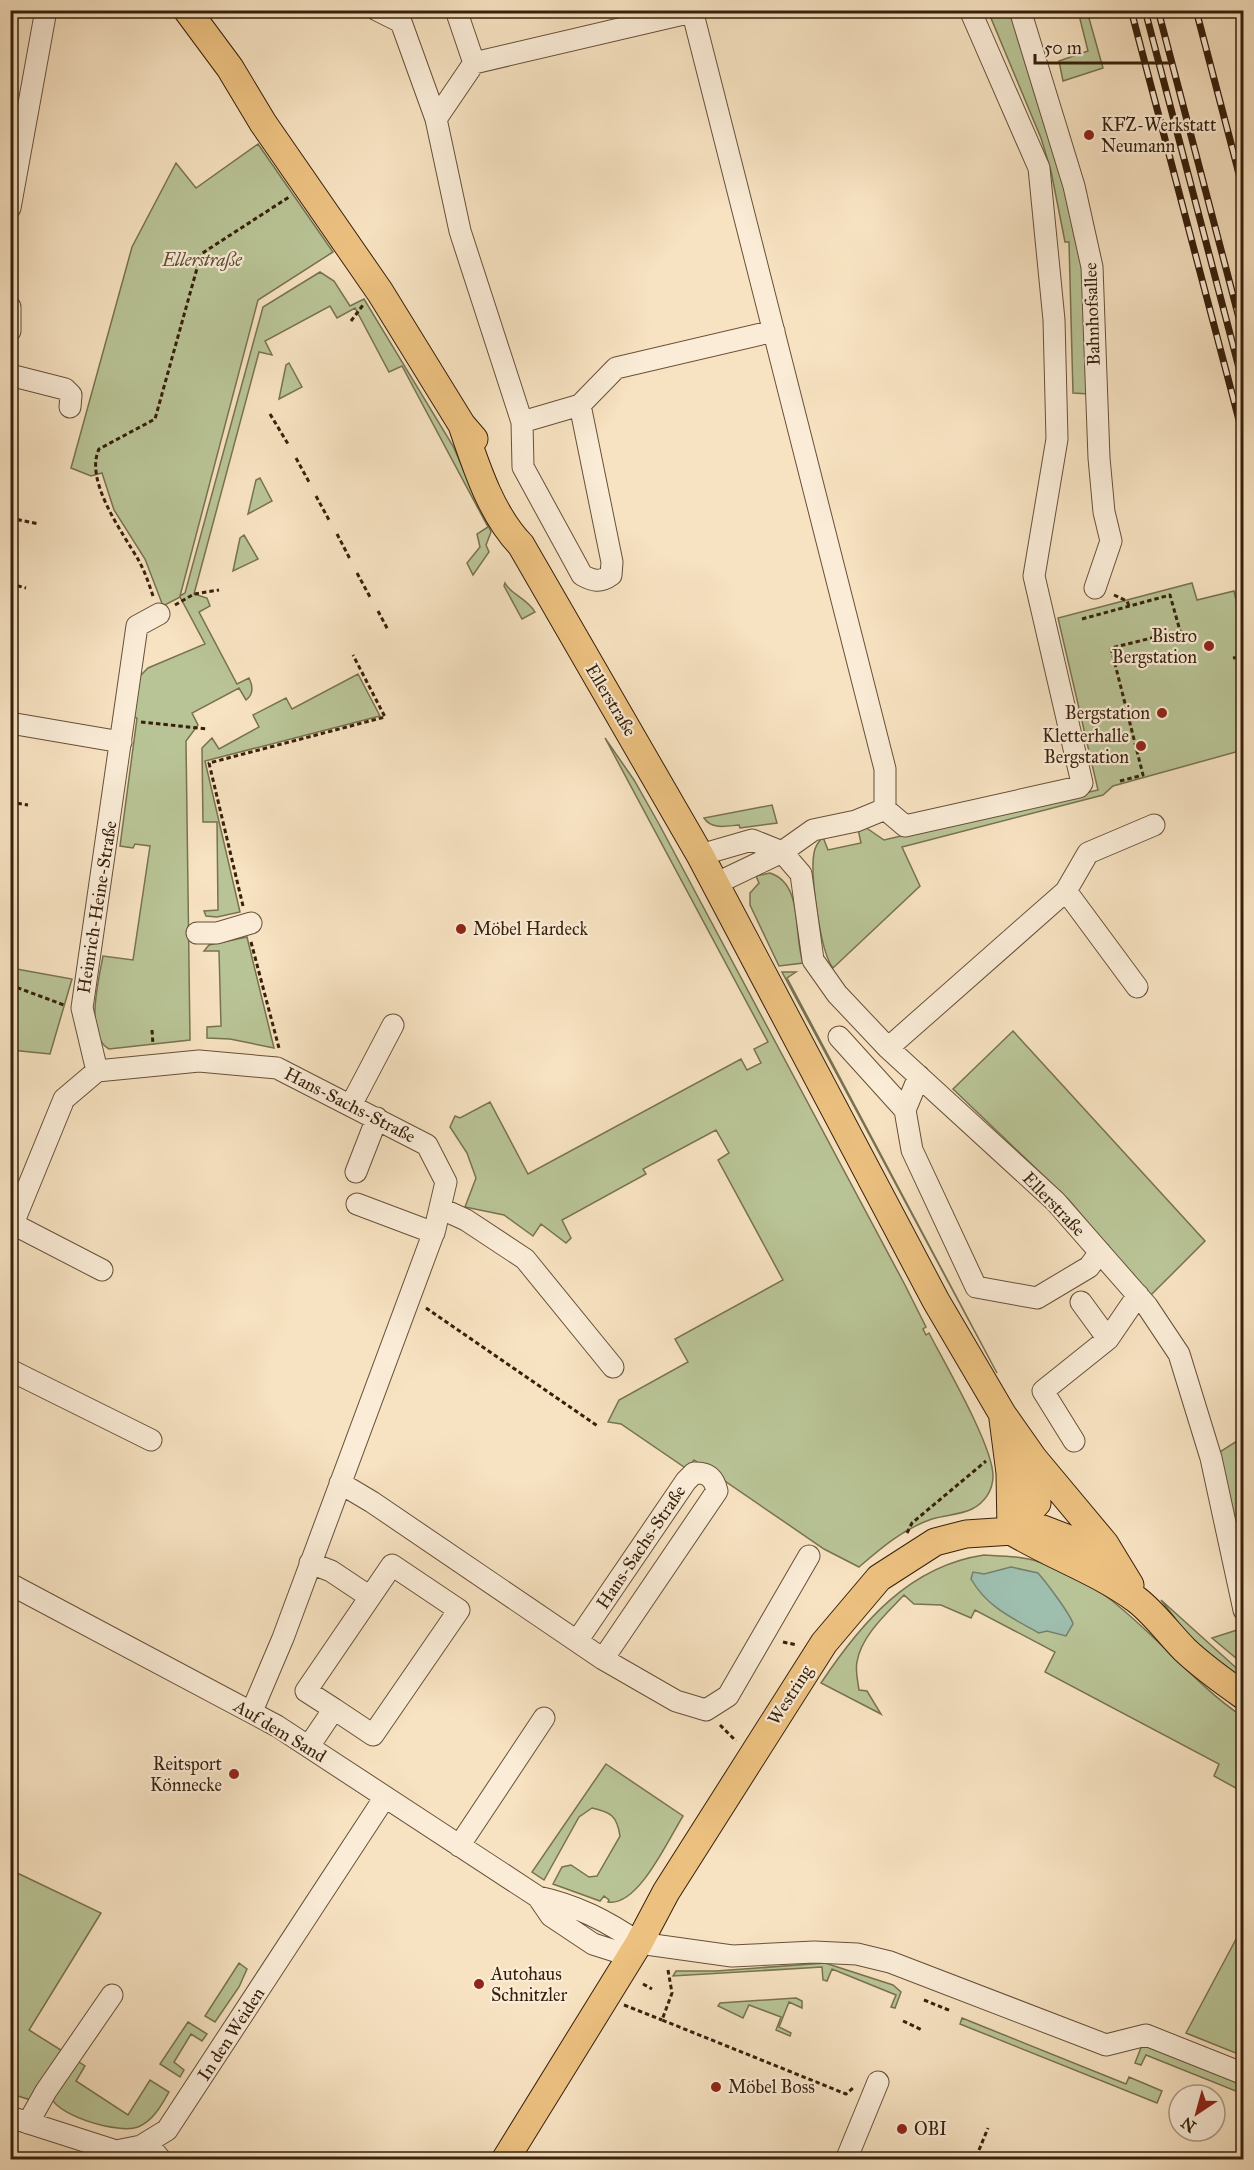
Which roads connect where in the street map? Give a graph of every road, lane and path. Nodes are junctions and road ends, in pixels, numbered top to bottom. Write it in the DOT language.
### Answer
graph roads {
  1 [pos="46,10"];
  2 [pos="187,10"];
  3 [pos="377,10"];
  4 [pos="456,10"];
  5 [pos="970,10"];
  6 [pos="1020,10"];
  7 [pos="692,11"];
  8 [pos="474,63"];
  9 [pos="436,119"];
  10 [pos="293,195"];
  11 [pos="10,208"];
  12 [pos="368,299"];
  13 [pos="10,307"];
  14 [pos="351,321"];
  15 [pos="774,331"];
  16 [pos="10,332"];
  17 [pos="10,375"];
  18 [pos="580,405"];
  19 [pos="70,407"];
  20 [pos="270,414"];
  21 [pos="522,422"];
  22 [pos="288,444"];
  23 [pos="296,458"];
  24 [pos="309,482"];
  25 [pos="316,496"];
  26 [pos="10,518"];
  27 [pos="329,520"];
  28 [pos="39,524"];
  29 [pos="337,534"];
  30 [pos="350,559"];
  31 [pos="357,573"];
  32 [pos="10,584"];
  33 [pos="26,588"];
  34 [pos="1095,588"];
  35 [pos="219,590"];
  36 [pos="194,594"];
  37 [pos="370,597"];
  38 [pos="1127,601"];
  39 [pos="1129,606"];
  40 [pos="378,611"];
  41 [pos="159,614"];
  42 [pos="1082,619"];
  43 [pos="388,630"];
  44 [pos="1180,631"];
  45 [pos="1182,638"];
  46 [pos="353,655"];
  47 [pos="1233,658"];
  48 [pos="1244,668"];
  49 [pos="135,722"];
  50 [pos="10,723"];
  51 [pos="208,729"];
  52 [pos="121,742"];
  53 [pos="1120,781"];
  54 [pos="10,802"];
  55 [pos="28,805"];
  56 [pos="885,809"];
  57 [pos="1154,825"];
  58 [pos="782,852"];
  59 [pos="700,855"];
  60 [pos="10,862"];
  61 [pos="18,864"];
  62 [pos="716,884"];
  63 [pos="1066,891"];
  64 [pos="249,924"];
  65 [pos="197,933"];
  66 [pos="10,985"];
  67 [pos="1137,987"];
  68 [pos="68,1007"];
  69 [pos="393,1025"];
  70 [pos="152,1030"];
  71 [pos="839,1037"];
  72 [pos="153,1047"];
  73 [pos="888,1048"];
  74 [pos="280,1053"];
  75 [pos="97,1071"];
  76 [pos="919,1076"];
  77 [pos="351,1105"];
  78 [pos="905,1110"];
  79 [pos="377,1118"];
  80 [pos="356,1172"];
  81 [pos="357,1204"];
  82 [pos="442,1209"];
  83 [pos="12,1228"];
  84 [pos="434,1233"];
  85 [pos="1100,1252"];
  86 [pos="102,1270"];
  87 [pos="1138,1295"];
  88 [pos="1082,1302"];
  89 [pos="426,1308"];
  90 [pos="1108,1339"];
  91 [pos="613,1367"];
  92 [pos="10,1370"];
  93 [pos="1003,1415"];
  94 [pos="599,1427"];
  95 [pos="151,1440"];
  96 [pos="1074,1441"];
  97 [pos="992,1456"];
  98 [pos="1034,1459"];
  99 [pos="340,1484"];
  100 [pos="1011,1531"];
  101 [pos="905,1535"];
  102 [pos="809,1556"];
  103 [pos="310,1563"];
  104 [pos="10,1584"];
  105 [pos="1133,1593"];
  106 [pos="370,1597"];
  107 [pos="1244,1610"];
  108 [pos="577,1641"];
  109 [pos="603,1659"];
  110 [pos="1244,1696"];
  111 [pos="334,1709"];
  112 [pos="706,1710"];
  113 [pos="252,1712"];
  114 [pos="544,1718"];
  115 [pos="736,1742"];
  116 [pos="309,1746"];
  117 [pos="385,1797"];
  118 [pos="459,1846"];
  119 [pos="639,1943"];
  120 [pos="668,1970"];
  121 [pos="643,1984"];
  122 [pos="652,1989"];
  123 [pos="112,1995"];
  124 [pos="924,2000"];
  125 [pos="622,2004"];
  126 [pos="951,2011"];
  127 [pos="662,2020"];
  128 [pos="903,2021"];
  129 [pos="922,2030"];
  130 [pos="1244,2074"];
  131 [pos="869,2082"];
  132 [pos="19,2120"];
  133 [pos="988,2128"];
  134 [pos="147,2143"];
  135 [pos="979,2150"];
  136 [pos="105,2154"];
  137 [pos="161,2160"];
  138 [pos="505,2160"];
  139 [pos="846,2160"];
  1 -- 11 [label="street"];
  2 -- 59 [label="main road, Ellerstraße"];
  3 -- 9 [label="street"];
  4 -- 8 [label="street"];
  5 -- 56 [label="street"];
  6 -- 34 [label="street, Bahnhofsallee"];
  7 -- 8 [label="street"];
  7 -- 15 [label="street"];
  8 -- 9 [label="street"];
  9 -- 21 [label="street"];
  10 -- 41 [label="path"];
  12 -- 14 [label="path"];
  13 -- 16 [label="street"];
  15 -- 18 [label="street"];
  15 -- 56 [label="street"];
  17 -- 19 [label="street"];
  18 -- 21 [label="street"];
  18 -- 21 [label="street"];
  20 -- 22 [label="path"];
  23 -- 24 [label="path"];
  25 -- 27 [label="path"];
  26 -- 28 [label="path"];
  29 -- 30 [label="path"];
  31 -- 37 [label="path"];
  32 -- 33 [label="path"];
  35 -- 36 [label="path"];
  38 -- 39 [label="path"];
  39 -- 42 [label="path"];
  39 -- 44 [label="path"];
  40 -- 43 [label="path"];
  41 -- 52 [label="street, Heinrich-Heine-Straße"];
  44 -- 45 [label="path"];
  44 -- 53 [label="path"];
  46 -- 64 [label="path"];
  47 -- 48 [label="path"];
  49 -- 51 [label="path"];
  50 -- 52 [label="street"];
  52 -- 75 [label="street, Heinrich-Heine-Straße"];
  54 -- 55 [label="path"];
  56 -- 58 [label="street"];
  57 -- 63 [label="street"];
  58 -- 59 [label="street, Ellerstraße"];
  58 -- 62 [label="street"];
  58 -- 73 [label="street, Ellerstraße"];
  59 -- 62 [label="main road, Ellerstraße"];
  60 -- 61 [label="path"];
  62 -- 93 [label="main road, Ellerstraße"];
  63 -- 67 [label="street"];
  63 -- 73 [label="street"];
  64 -- 65 [label="street"];
  64 -- 74 [label="path"];
  66 -- 68 [label="path"];
  69 -- 77 [label="street"];
  70 -- 72 [label="path"];
  71 -- 78 [label="street"];
  73 -- 76 [label="street, Ellerstraße"];
  75 -- 77 [label="street, Hans-Sachs-Straße"];
  75 -- 83 [label="street"];
  76 -- 78 [label="street"];
  76 -- 85 [label="street, Ellerstraße"];
  77 -- 79 [label="street, Hans-Sachs-Straße"];
  78 -- 85 [label="street"];
  79 -- 80 [label="street"];
  79 -- 82 [label="street, Hans-Sachs-Straße"];
  81 -- 84 [label="street"];
  82 -- 84 [label="street, Hans-Sachs-Straße"];
  82 -- 91 [label="street"];
  83 -- 86 [label="street"];
  84 -- 99 [label="street, Hans-Sachs-Straße"];
  85 -- 87 [label="street, Ellerstraße"];
  87 -- 90 [label="street"];
  87 -- 107 [label="street, Ellerstraße"];
  88 -- 90 [label="street"];
  89 -- 94 [label="path"];
  90 -- 96 [label="street"];
  92 -- 95 [label="street"];
  93 -- 98 [label="main road, Ellerstraße"];
  93 -- 100 [label="main road, Ellerstraße"];
  97 -- 101 [label="path"];
  98 -- 100 [label="main road"];
  98 -- 105 [label="main road, Ellerstraße"];
  99 -- 103 [label="street, Hans-Sachs-Straße"];
  99 -- 108 [label="street"];
  100 -- 105 [label="main road"];
  100 -- 119 [label="main road, Westring"];
  102 -- 112 [label="street"];
  103 -- 106 [label="street"];
  103 -- 113 [label="street, Hans-Sachs-Straße"];
  104 -- 113 [label="street, Auf dem Sand"];
  105 -- 110 [label="main road"];
  106 -- 111 [label="street"];
  106 -- 111 [label="street"];
  108 -- 109 [label="street"];
  108 -- 109 [label="street, Hans-Sachs-Straße"];
  109 -- 112 [label="street"];
  111 -- 116 [label="street"];
  112 -- 115 [label="path"];
  113 -- 116 [label="street, Auf dem Sand"];
  114 -- 118 [label="street"];
  116 -- 117 [label="street, Auf dem Sand"];
  117 -- 118 [label="street, Auf dem Sand"];
  117 -- 134 [label="street, In den Weiden"];
  118 -- 119 [label="street, Auf dem Sand"];
  119 -- 130 [label="street"];
  119 -- 138 [label="main road, Westring"];
  120 -- 127 [label="path"];
  121 -- 122 [label="path"];
  123 -- 132 [label="street"];
  124 -- 126 [label="path"];
  125 -- 127 [label="path"];
  127 -- 131 [label="path"];
  128 -- 129 [label="path"];
  131 -- 139 [label="street"];
  132 -- 136 [label="street, In den Weiden"];
  133 -- 135 [label="path"];
  134 -- 136 [label="street, In den Weiden"];
  134 -- 137 [label="street"];
}
